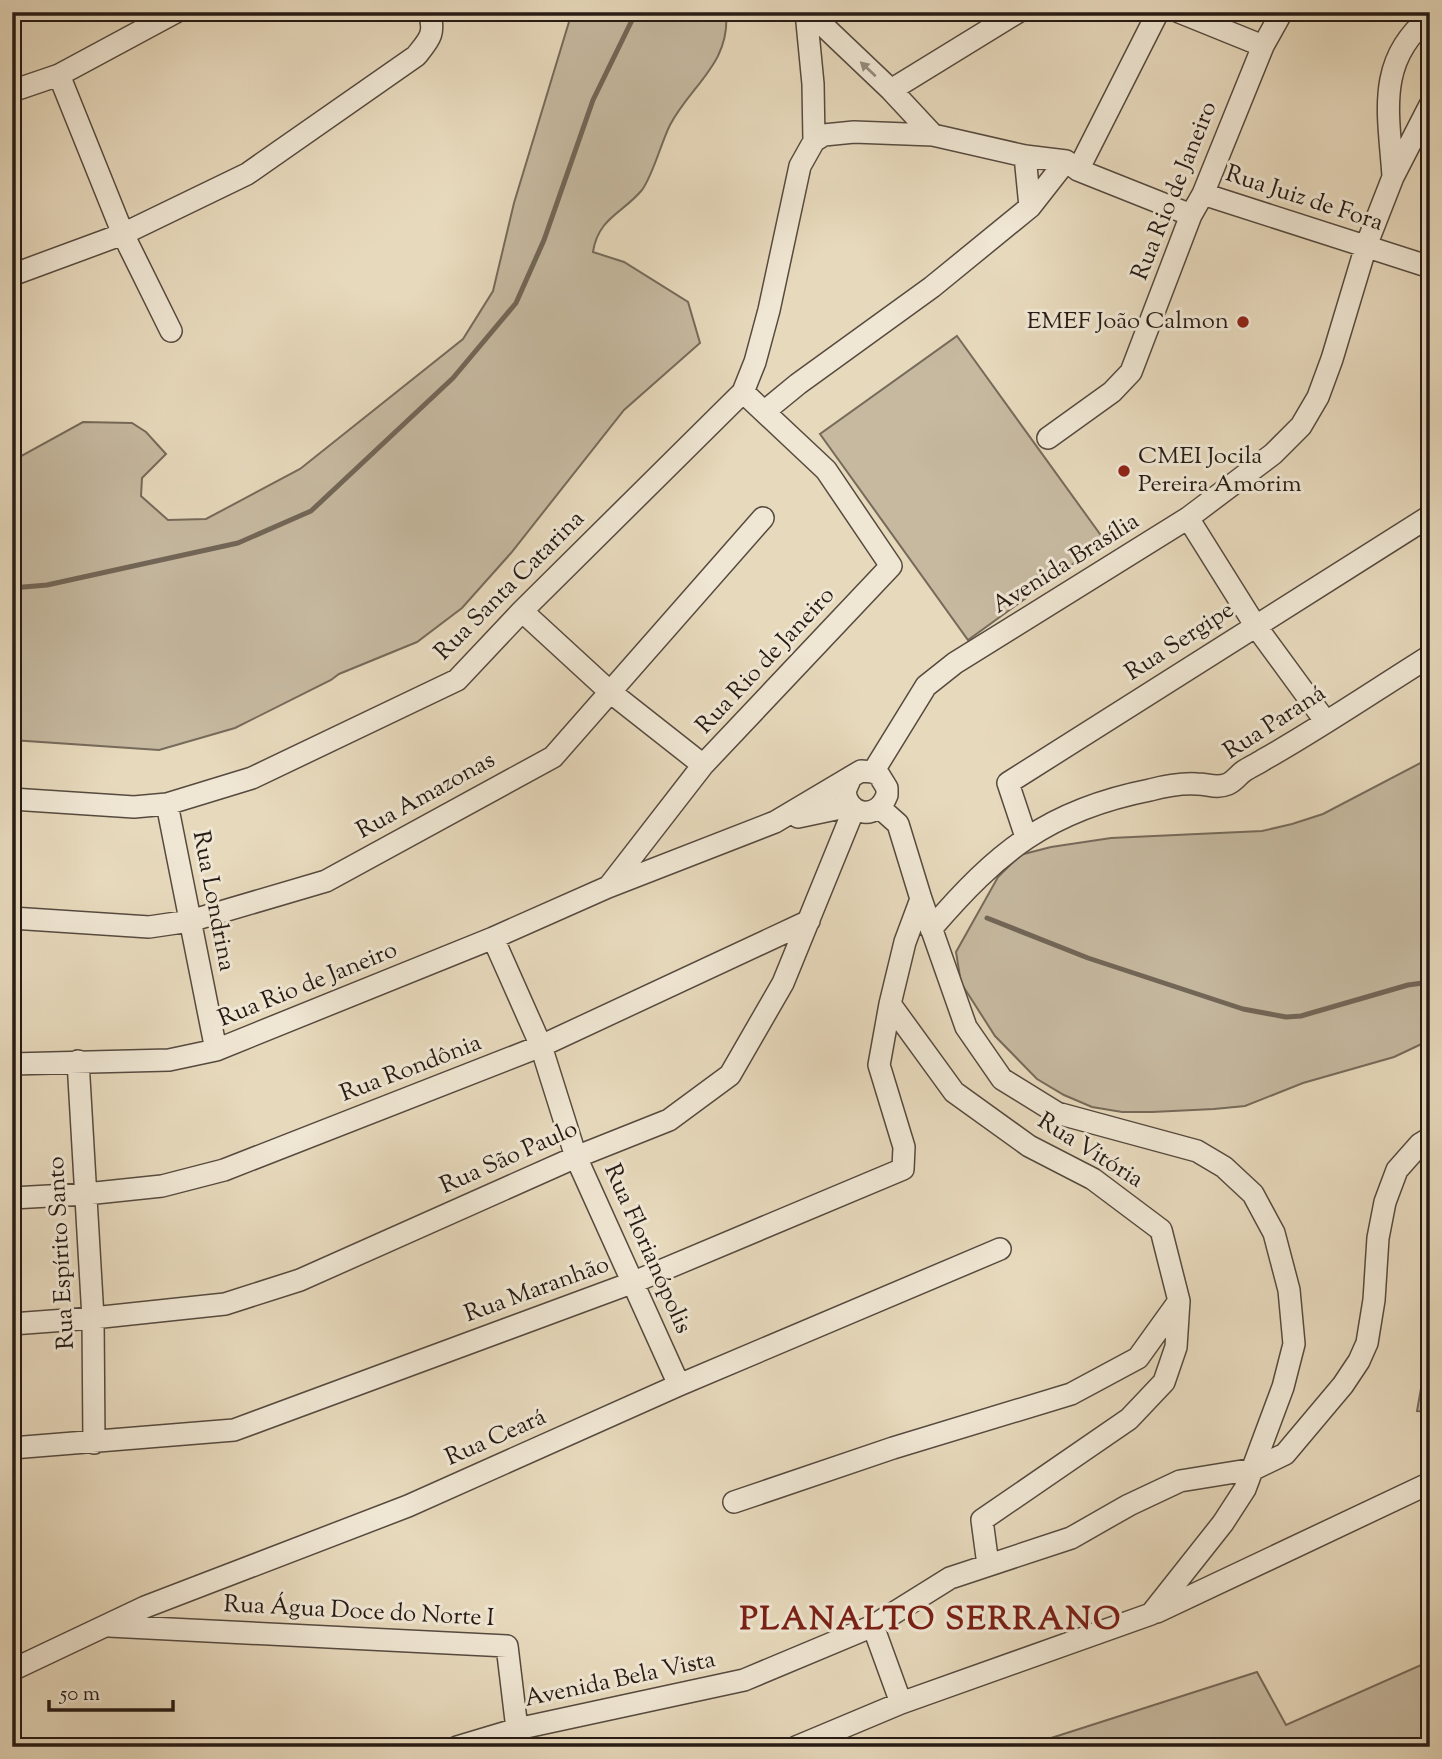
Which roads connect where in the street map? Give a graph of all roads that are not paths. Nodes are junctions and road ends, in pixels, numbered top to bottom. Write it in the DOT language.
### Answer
graph roads {
  1 [pos="176,12"];
  2 [pos="429,12"];
  3 [pos="807,12"];
  4 [pos="1018,12"];
  5 [pos="1157,12"];
  6 [pos="1179,12"];
  7 [pos="1282,12"];
  8 [pos="1430,17"];
  9 [pos="1263,46"];
  10 [pos="59,75"];
  11 [pos="891,90"];
  12 [pos="12,91"];
  13 [pos="1430,105"];
  14 [pos="933,135"];
  15 [pos="814,141"];
  16 [pos="1025,156"];
  17 [pos="1072,165"];
  18 [pos="1393,177"];
  19 [pos="1203,194"];
  20 [pos="1030,207"];
  21 [pos="1191,215"];
  22 [pos="123,234"];
  23 [pos="1366,246"];
  24 [pos="1430,267"];
  25 [pos="12,275"];
  26 [pos="171,331"];
  27 [pos="743,392"];
  28 [pos="765,411"];
  29 [pos="1048,438"];
  30 [pos="1430,516"];
  31 [pos="763,518"];
  32 [pos="1188,518"];
  33 [pos="522,611"];
  34 [pos="1255,625"];
  35 [pos="1430,656"];
  36 [pos="609,691"];
  37 [pos="1326,722"];
  38 [pos="703,765"];
  39 [pos="873,772"];
  40 [pos="851,777"];
  41 [pos="12,799"];
  42 [pos="167,804"];
  43 [pos="852,807"];
  44 [pos="880,808"];
  45 [pos="775,822"];
  46 [pos="655,826"];
  47 [pos="1026,837"];
  48 [pos="675,861"];
  49 [pos="608,887"];
  50 [pos="921,899"];
  51 [pos="12,918"];
  52 [pos="190,921"];
  53 [pos="808,921"];
  54 [pos="931,929"];
  55 [pos="494,938"];
  56 [pos="890,1004"];
  57 [pos="541,1046"];
  58 [pos="216,1050"];
  59 [pos="78,1061"];
  60 [pos="12,1063"];
  61 [pos="1430,1138"];
  62 [pos="576,1157"];
  63 [pos="86,1194"];
  64 [pos="12,1198"];
  65 [pos="1000,1249"];
  66 [pos="634,1282"];
  67 [pos="1179,1301"];
  68 [pos="93,1318"];
  69 [pos="12,1324"];
  70 [pos="679,1385"];
  71 [pos="1272,1418"];
  72 [pos="1302,1436"];
  73 [pos="94,1443"];
  74 [pos="12,1448"];
  75 [pos="1254,1469"];
  76 [pos="1430,1483"];
  77 [pos="734,1502"];
  78 [pos="988,1565"];
  79 [pos="1152,1614"];
  80 [pos="107,1626"];
  81 [pos="873,1626"];
  82 [pos="12,1670"];
  83 [pos="901,1703"];
  84 [pos="520,1738"];
  85 [pos="457,1747"];
  86 [pos="796,1747"];
  1 -- 10 [label="street"];
  2 -- 22 [label="street"];
  11 -- 3 [label="street, one-way"];
  3 -- 15 [label="street"];
  4 -- 11 [label="street"];
  5 -- 17 [label="street"];
  6 -- 9 [label="street"];
  7 -- 9 [label="street, Rua Rio de Janeiro"];
  8 -- 18 [label="street"];
  9 -- 19 [label="street, Rua Rio de Janeiro"];
  10 -- 12 [label="street"];
  10 -- 22 [label="street"];
  11 -- 14 [label="street"];
  13 -- 18 [label="street, Avenida Brasília"];
  14 -- 15 [label="street"];
  14 -- 16 [label="street"];
  15 -- 27 [label="street"];
  16 -- 17 [label="street"];
  16 -- 20 [label="street"];
  17 -- 20 [label="street"];
  17 -- 21 [label="street"];
  18 -- 23 [label="street, Avenida Brasília"];
  19 -- 21 [label="street, Rua Rio de Janeiro"];
  19 -- 23 [label="street, Rua Juiz de Fora"];
  20 -- 28 [label="street"];
  21 -- 29 [label="street, Rua Rio de Janeiro"];
  22 -- 25 [label="street"];
  22 -- 26 [label="street"];
  23 -- 24 [label="street, Rua Juiz de Fora"];
  23 -- 32 [label="street, Avenida Brasília"];
  27 -- 28 [label="street"];
  27 -- 33 [label="street, Rua Santa Catarina"];
  28 -- 38 [label="street, Rua Rio de Janeiro"];
  30 -- 34 [label="street, Rua Sergipe"];
  31 -- 36 [label="street, Rua Amazonas"];
  32 -- 34 [label="street"];
  32 -- 39 [label="street, Avenida Brasília"];
  33 -- 36 [label="street"];
  33 -- 42 [label="street, Rua Santa Catarina"];
  34 -- 37 [label="street"];
  34 -- 47 [label="street, Rua Sergipe"];
  35 -- 37 [label="street, Rua Paraná"];
  36 -- 38 [label="street"];
  36 -- 52 [label="street, Rua Amazonas"];
  37 -- 47 [label="street, Rua Paraná"];
  38 -- 46 [label="street, Rua Rio de Janeiro"];
  39 -- 40 [label="street"];
  39 -- 44 [label="street"];
  40 -- 43 [label="street"];
  40 -- 45 [label="street, Rua Rio de Janeiro"];
  41 -- 42 [label="street, Rua Santa Catarina"];
  42 -- 52 [label="street, Rua Londrina"];
  43 -- 44 [label="street"];
  43 -- 45 [label="street, Rua Rio de Janeiro"];
  43 -- 53 [label="street, Rua São Paulo"];
  44 -- 50 [label="street"];
  45 -- 48 [label="street, Rua Rio de Janeiro"];
  46 -- 48 [label="street"];
  46 -- 49 [label="street, Rua Rio de Janeiro"];
  47 -- 54 [label="street, Rua Paraná"];
  48 -- 49 [label="street, Rua Rio de Janeiro"];
  49 -- 55 [label="street, Rua Rio de Janeiro"];
  50 -- 54 [label="street"];
  50 -- 56 [label="street"];
  51 -- 52 [label="street, Rua Amazonas"];
  52 -- 58 [label="street, Rua Londrina"];
  53 -- 57 [label="street, Rua Rondônia"];
  53 -- 62 [label="street, Rua São Paulo"];
  54 -- 71 [label="street"];
  55 -- 57 [label="street, Rua Florianópolis"];
  55 -- 58 [label="street, Rua Rio de Janeiro"];
  56 -- 66 [label="street, Rua Maranhão"];
  56 -- 67 [label="street, Rua Vitória"];
  57 -- 62 [label="street, Rua Florianópolis"];
  57 -- 63 [label="street, Rua Rondônia"];
  58 -- 59 [label="street, Rua Rio de Janeiro"];
  59 -- 60 [label="street, Rua Rio de Janeiro"];
  59 -- 63 [label="street, Rua Espírito Santo"];
  61 -- 72 [label="street, Avenida Bela Vista"];
  62 -- 66 [label="street, Rua Florianópolis"];
  62 -- 68 [label="street, Rua São Paulo"];
  63 -- 64 [label="street, Rua Rondônia"];
  63 -- 68 [label="street, Rua Espírito Santo"];
  65 -- 70 [label="street, Rua Ceará"];
  66 -- 70 [label="street, Rua Florianópolis"];
  66 -- 73 [label="street, Rua Maranhão"];
  67 -- 77 [label="street"];
  67 -- 78 [label="street, Rua Vitória"];
  68 -- 69 [label="street, Rua São Paulo"];
  68 -- 73 [label="street, Rua Espírito Santo"];
  70 -- 80 [label="street, Rua Ceará"];
  71 -- 72 [label="street"];
  71 -- 75 [label="street"];
  72 -- 75 [label="street, Avenida Bela Vista"];
  73 -- 74 [label="street, Rua Maranhão"];
  75 -- 78 [label="street, Avenida Bela Vista"];
  75 -- 79 [label="street"];
  76 -- 79 [label="street"];
  78 -- 81 [label="street, Avenida Bela Vista"];
  79 -- 83 [label="street"];
  80 -- 82 [label="street, Rua Ceará"];
  80 -- 84 [label="street, Rua Água Doce do Norte I"];
  81 -- 83 [label="street"];
  81 -- 84 [label="street, Avenida Bela Vista"];
  83 -- 86 [label="street"];
  84 -- 85 [label="street, Avenida Bela Vista"];
}
